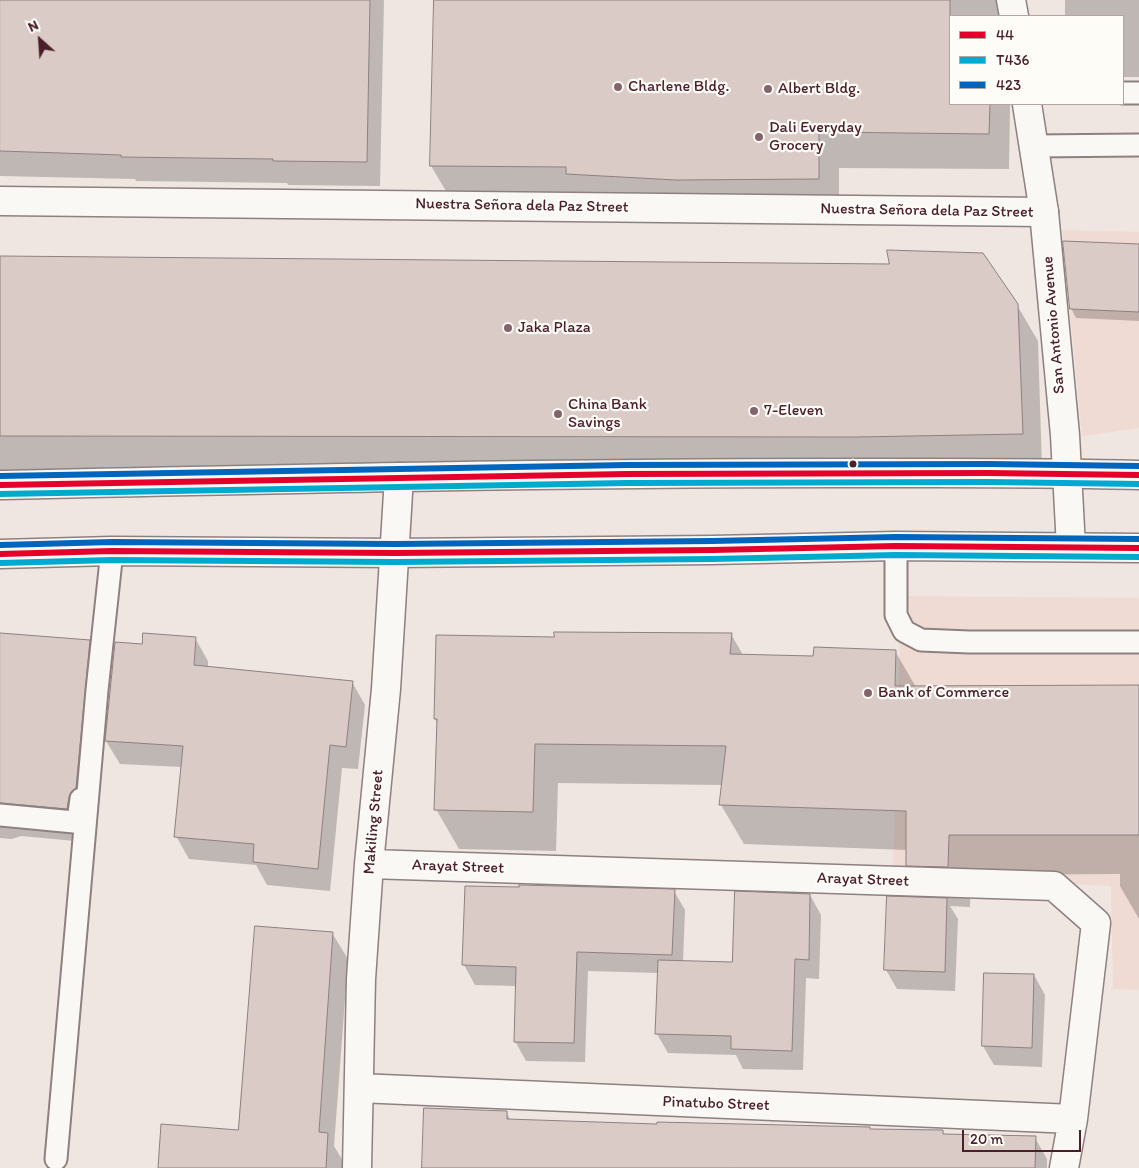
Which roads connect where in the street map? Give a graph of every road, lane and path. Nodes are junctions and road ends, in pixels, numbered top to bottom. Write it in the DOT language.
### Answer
graph roads {
  1 [pos="1011,0"];
  2 [pos="1014,15"];
  3 [pos="1124,93"];
  4 [pos="1139,94"];
  5 [pos="1027,105"];
  6 [pos="1139,145"];
  7 [pos="1033,146"];
  8 [pos="0,201"];
  9 [pos="1044,212"];
  10 [pos="1068,473"];
  11 [pos="1139,475"];
  12 [pos="399,477"];
  13 [pos="0,485"];
  14 [pos="896,546"];
  15 [pos="1071,547"];
  16 [pos="1139,548"];
  17 [pos="112,551"];
  18 [pos="395,553"];
  19 [pos="0,554"];
  20 [pos="1139,642"];
  21 [pos="97,690"];
  22 [pos="0,815"];
  23 [pos="369,864"];
  24 [pos="359,1088"];
  25 [pos="1073,1119"];
  26 [pos="56,1159"];
  27 [pos="357,1168"];
  28 [pos="1064,1168"];
  1 -- 2 [label="street"];
  3 -- 4 [label="lane"];
  5 -- 7 [label="street, San Antonio Avenue"];
  6 -- 7 [label="lane"];
  7 -- 9 [label="street, San Antonio Avenue"];
  8 -- 9 [label="street, Nuestra Señora dela Paz Street"];
  9 -- 10 [label="street, San Antonio Avenue"];
  10 -- 11 [label="street"];
  10 -- 12 [label="street"];
  10 -- 15 [label="street, San Antonio Avenue"];
  12 -- 13 [label="street"];
  12 -- 18 [label="street, Makiling Street"];
  14 -- 15 [label="street"];
  14 -- 18 [label="street"];
  14 -- 20 [label="lane"];
  15 -- 16 [label="street"];
  17 -- 18 [label="street"];
  17 -- 19 [label="street"];
  17 -- 21 [label="lane"];
  18 -- 23 [label="street, Makiling Street"];
  21 -- 22 [label="lane"];
  21 -- 26 [label="lane"];
  23 -- 24 [label="street, Makiling Street"];
  23 -- 25 [label="street, Arayat Street"];
  24 -- 25 [label="street, Pinatubo Street"];
  24 -- 27 [label="street, Makiling Street"];
  25 -- 28 [label="street, Arayat Street"];
}
